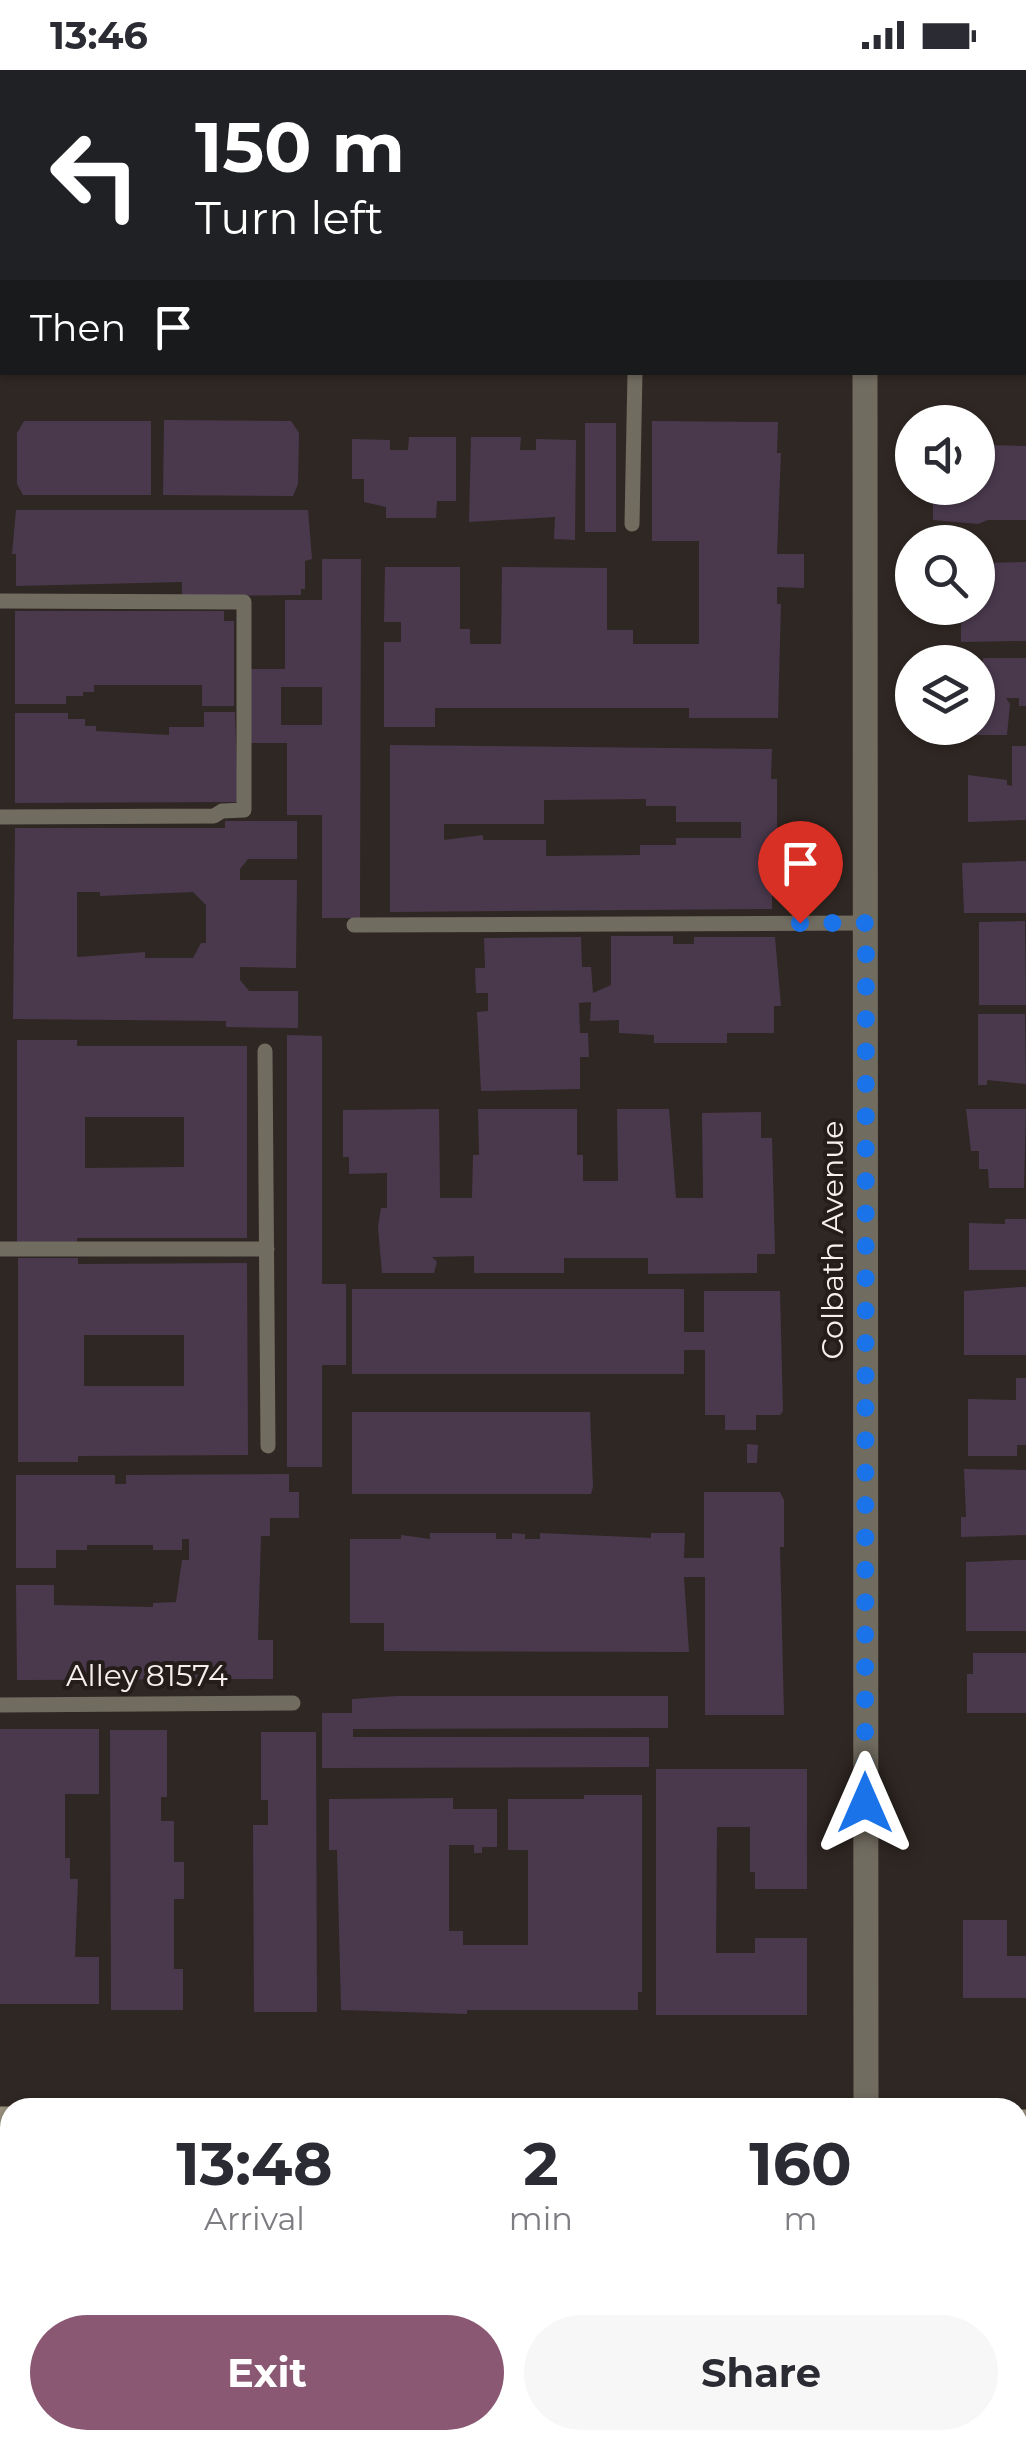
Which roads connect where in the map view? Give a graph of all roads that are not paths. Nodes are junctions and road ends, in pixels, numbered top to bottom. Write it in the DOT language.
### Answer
graph roads {
  1 [pos="635,375"];
  2 [pos="865,375"];
  3 [pos="632,524"];
  4 [pos="0,600"];
  5 [pos="0,817"];
  6 [pos="866,923"];
  7 [pos="354,924"];
  8 [pos="265,1051"];
  9 [pos="0,1249"];
  10 [pos="266,1249"];
  11 [pos="268,1446"];
  12 [pos="294,1703"];
  13 [pos="0,1705"];
  14 [pos="866,2098"];
  1 -- 3 [label="lane"];
  2 -- 6 [label="street, Colbath Avenue"];
  4 -- 5 [label="lane"];
  6 -- 7 [label="lane"];
  6 -- 14 [label="street, Colbath Avenue"];
  8 -- 10 [label="lane"];
  9 -- 10 [label="lane"];
  10 -- 11 [label="lane"];
  12 -- 13 [label="lane, Alley 81574"];
}
